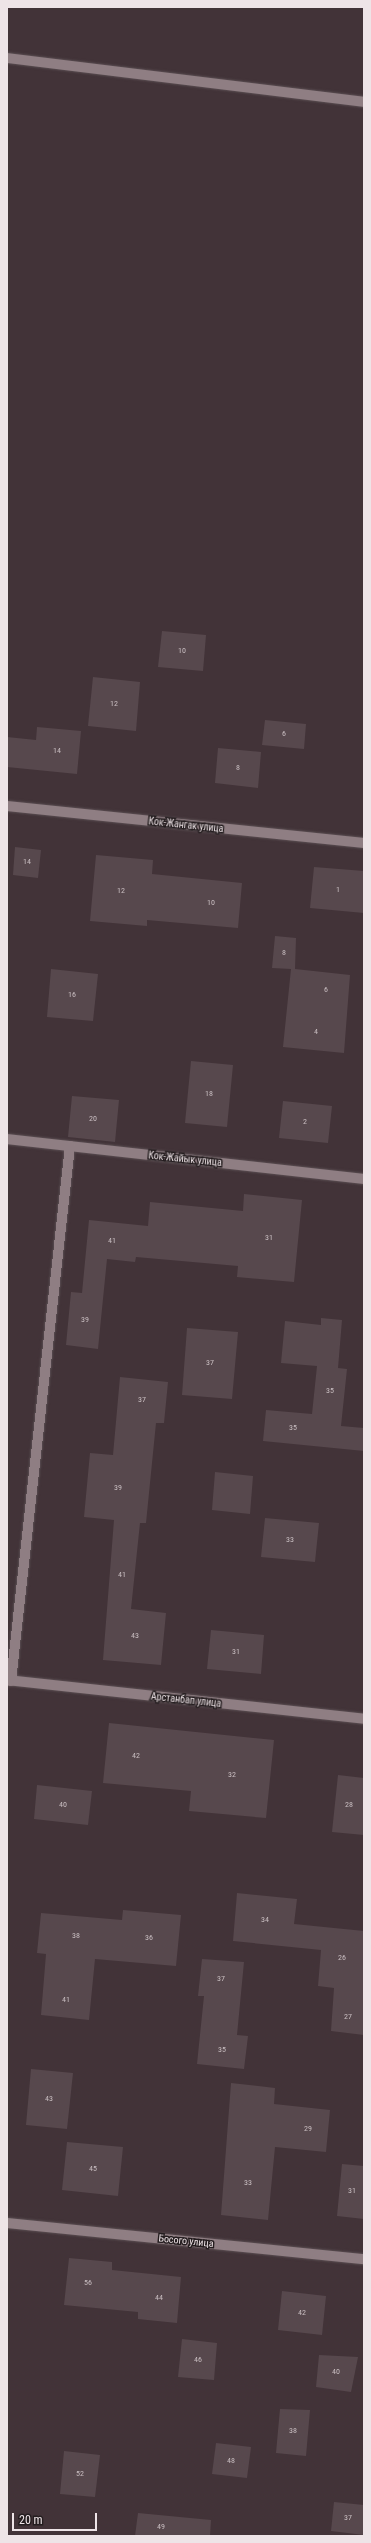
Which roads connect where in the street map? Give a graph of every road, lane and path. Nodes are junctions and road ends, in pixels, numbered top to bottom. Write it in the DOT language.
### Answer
graph roads {
  1 [pos="7,58"];
  2 [pos="364,102"];
  3 [pos="7,806"];
  4 [pos="364,843"];
  5 [pos="7,1139"];
  6 [pos="70,1146"];
  7 [pos="364,1179"];
  8 [pos="9,1681"];
  9 [pos="364,1719"];
  10 [pos="7,2223"];
  11 [pos="364,2259"];
  1 -- 2 [label="street"];
  3 -- 4 [label="street, Кок-Жангак улица"];
  5 -- 6 [label="street, Кок-Жайык улица"];
  6 -- 7 [label="street, Кок-Жайык улица"];
  6 -- 8 [label="street"];
  8 -- 9 [label="street, Арстанбап улица"];
  10 -- 11 [label="street, Босого улица"];
}
